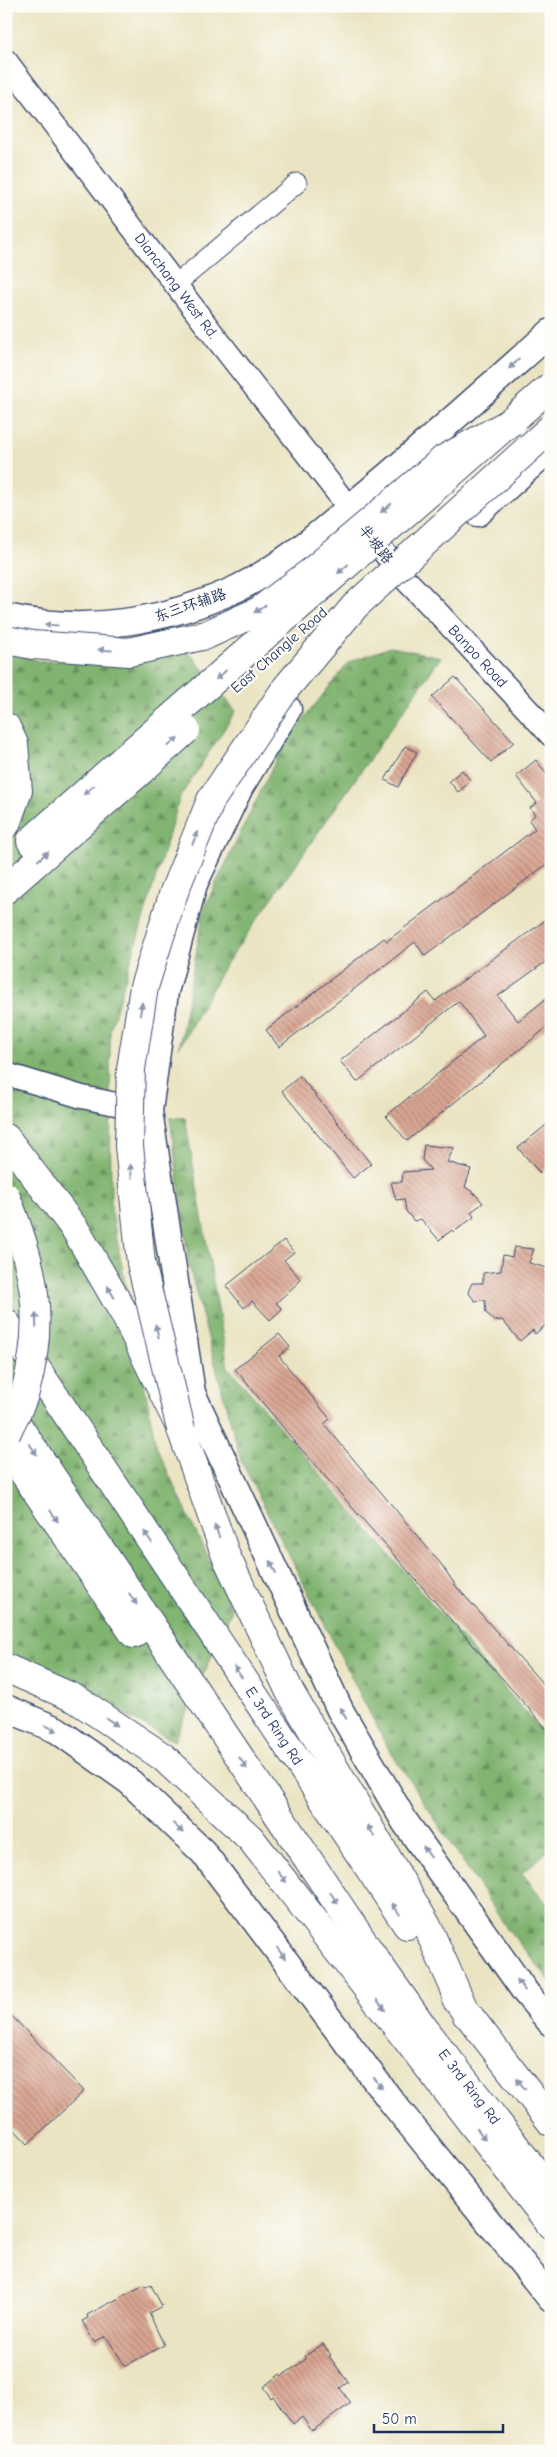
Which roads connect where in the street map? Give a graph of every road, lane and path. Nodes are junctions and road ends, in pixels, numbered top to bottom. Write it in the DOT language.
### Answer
graph roads {
  1 [pos="6,61"];
  2 [pos="297,183"];
  3 [pos="176,285"];
  4 [pos="551,332"];
  5 [pos="551,386"];
  6 [pos="551,410"];
  7 [pos="513,422"];
  8 [pos="551,428"];
  9 [pos="551,447"];
  10 [pos="349,509"];
  11 [pos="404,578"];
  12 [pos="6,617"];
  13 [pos="6,640"];
  14 [pos="6,727"];
  15 [pos="551,735"];
  16 [pos="6,824"];
  17 [pos="6,863"];
  18 [pos="6,889"];
  19 [pos="6,1074"];
  20 [pos="149,1111"];
  21 [pos="6,1138"];
  22 [pos="6,1197"];
  23 [pos="6,1324"];
  24 [pos="6,1408"];
  25 [pos="181,1429"];
  26 [pos="6,1434"];
  27 [pos="6,1447"];
  28 [pos="6,1668"];
  29 [pos="6,1708"];
  30 [pos="222,1732"];
  31 [pos="466,2014"];
  32 [pos="551,2023"];
  33 [pos="551,2122"];
  34 [pos="551,2192"];
  35 [pos="551,2225"];
  36 [pos="551,2299"];
  1 -- 3 [label="street, Dianchang West Rd."];
  2 -- 3 [label="street"];
  3 -- 10 [label="street, Dianchang West Rd."];
  4 -- 10 [label="main road, 东三环辅路, one-way"];
  5 -- 7 [label="main road, East Changle Road, bridge"];
  18 -- 6 [label="main road, East Changle Road, one-way, bridge"];
  7 -- 13 [label="main road, one-way, bridge"];
  7 -- 17 [label="main road, East Changle Road, one-way, bridge"];
  25 -- 8 [label="main road, one-way, bridge"];
  9 -- 11 [label="main road"];
  10 -- 11 [label="street, 半坡路"];
  10 -- 12 [label="main road, 东三环辅路, one-way"];
  11 -- 15 [label="street, Banpo Road"];
  11 -- 20 [label="main road"];
  14 -- 16 [label="main road"];
  19 -- 20 [label="street"];
  32 -- 20 [label="main road, one-way"];
  25 -- 21 [label="main road, one-way, bridge"];
  26 -- 22 [label="main road, one-way, bridge"];
  31 -- 23 [label="main road, E 3rd Ring Rd, one-way"];
  24 -- 30 [label="main road, E 3rd Ring Rd, one-way"];
  31 -- 25 [label="main road, one-way"];
  27 -- 30 [label="main road, one-way"];
  28 -- 35 [label="main road, one-way"];
  29 -- 36 [label="main road, one-way"];
  30 -- 34 [label="main road, E 3rd Ring Rd, one-way"];
  33 -- 31 [label="main road, E 3rd Ring Rd, one-way"];
}
